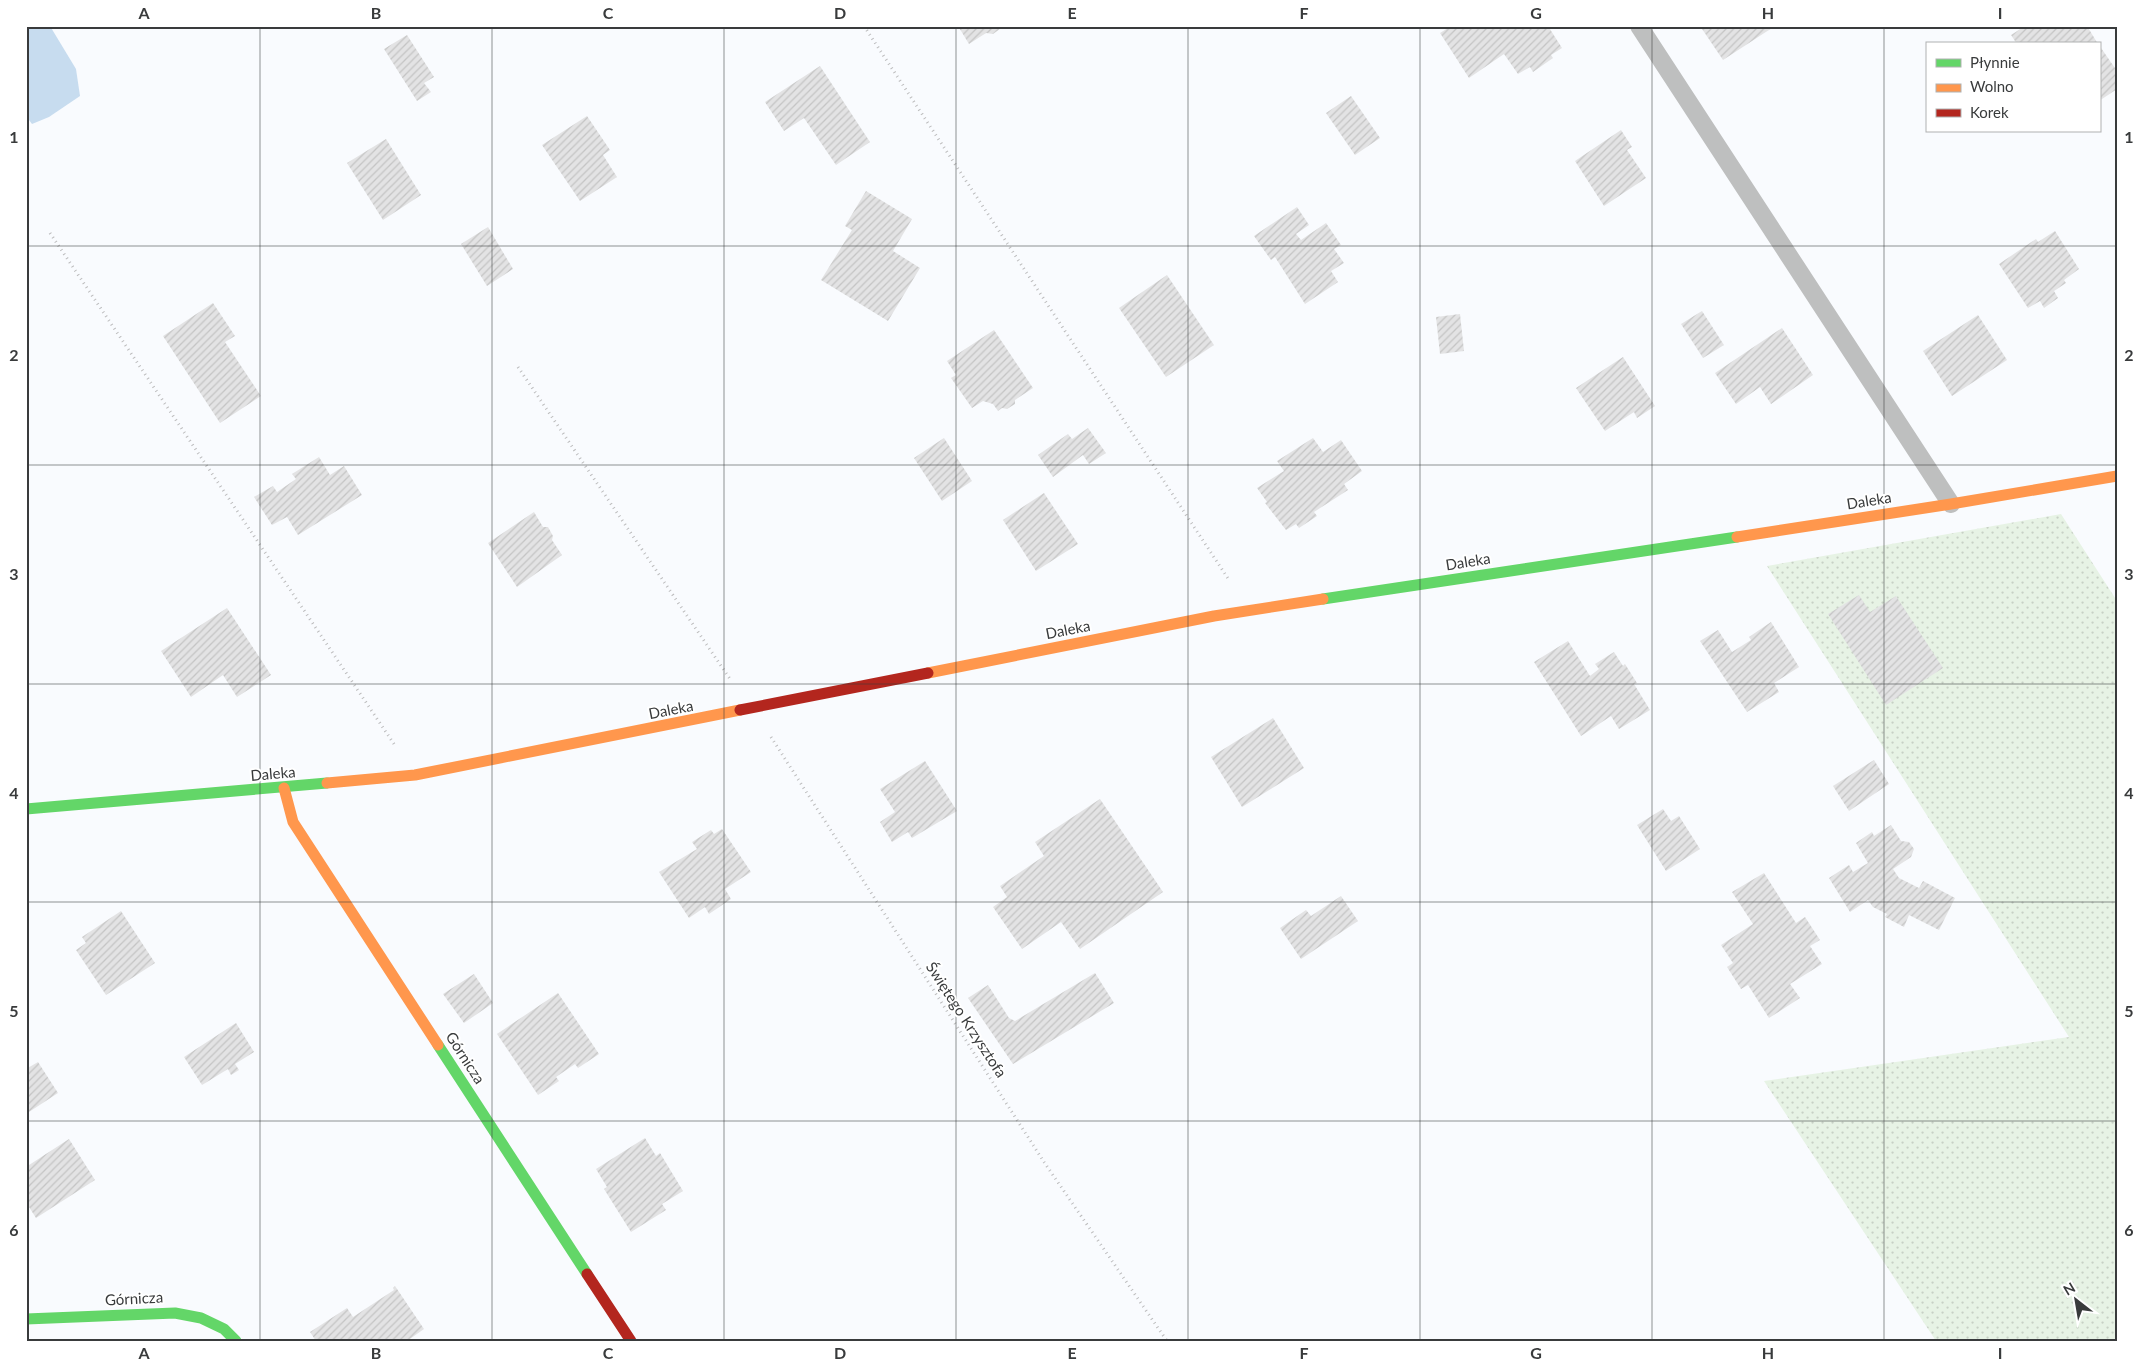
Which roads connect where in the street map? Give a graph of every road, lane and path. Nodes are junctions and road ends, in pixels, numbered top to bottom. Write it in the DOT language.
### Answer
graph roads {
  1 [pos="864,26"];
  2 [pos="1639,26"];
  3 [pos="50,233"];
  4 [pos="518,367"];
  5 [pos="2117,476"];
  6 [pos="1951,504"];
  7 [pos="1239,612"];
  8 [pos="751,710"];
  9 [pos="415,775"];
  10 [pos="284,788"];
  11 [pos="26,809"];
  12 [pos="26,1319"];
  13 [pos="236,1341"];
  14 [pos="631,1341"];
  15 [pos="1167,1341"];
  1 -- 7 [label="path"];
  2 -- 6 [label="lane"];
  3 -- 9 [label="path"];
  4 -- 8 [label="path, Świętego Krzysztofa"];
  5 -- 6 [label="street, Daleka"];
  6 -- 7 [label="street, Daleka"];
  7 -- 8 [label="street, Daleka"];
  8 -- 9 [label="street, Daleka"];
  8 -- 15 [label="path, Świętego Krzysztofa"];
  9 -- 10 [label="street, Daleka"];
  10 -- 11 [label="street, Daleka"];
  10 -- 14 [label="street, Górnicza"];
  12 -- 13 [label="street, Górnicza"];
}
